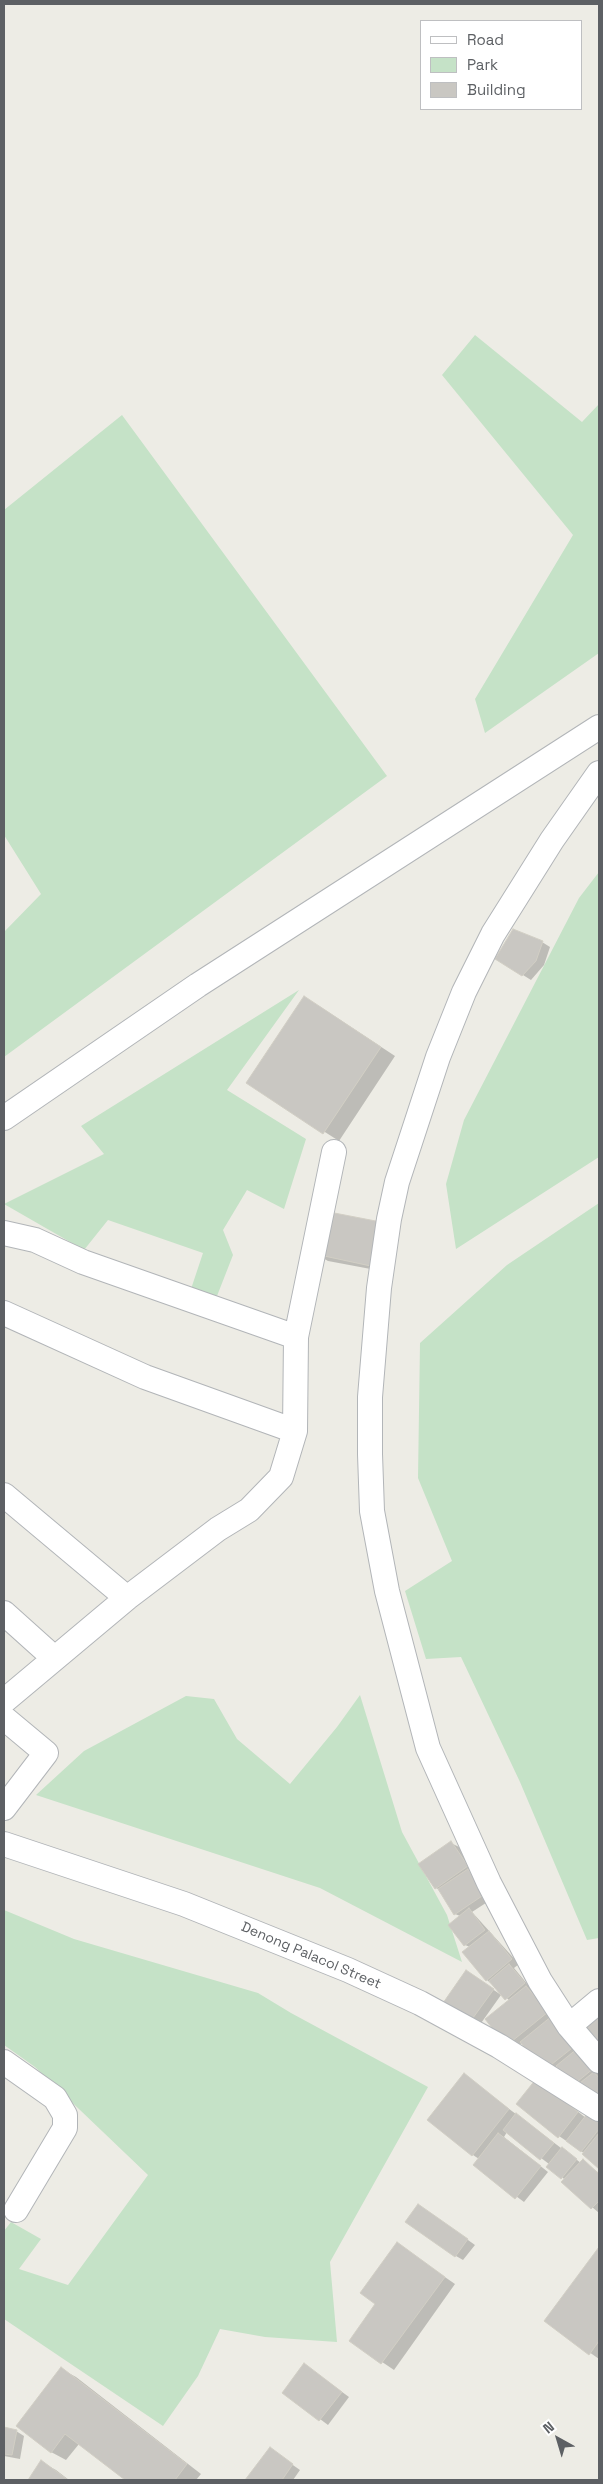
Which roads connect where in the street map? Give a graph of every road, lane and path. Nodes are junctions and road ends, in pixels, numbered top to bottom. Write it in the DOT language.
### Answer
graph roads {
  1 [pos="599,727"];
  2 [pos="599,773"];
  3 [pos="4,1118"];
  4 [pos="334,1152"];
  5 [pos="4,1233"];
  6 [pos="4,1313"];
  7 [pos="296,1337"];
  8 [pos="295,1431"];
  9 [pos="4,1495"];
  10 [pos="127,1598"];
  11 [pos="4,1613"];
  12 [pos="53,1657"];
  13 [pos="4,1701"];
  14 [pos="4,1718"];
  15 [pos="4,1808"];
  16 [pos="4,1844"];
  17 [pos="599,2001"];
  18 [pos="569,2026"];
  19 [pos="599,2060"];
  20 [pos="4,2062"];
  21 [pos="599,2109"];
  22 [pos="16,2210"];
  1 -- 3 [label="street"];
  2 -- 18 [label="street"];
  4 -- 7 [label="street"];
  5 -- 7 [label="street"];
  6 -- 8 [label="street"];
  7 -- 8 [label="street"];
  8 -- 10 [label="street"];
  9 -- 10 [label="street"];
  10 -- 12 [label="street"];
  11 -- 12 [label="street"];
  12 -- 13 [label="street"];
  14 -- 15 [label="street"];
  16 -- 21 [label="street, Denong Palacol Street"];
  17 -- 18 [label="street"];
  18 -- 19 [label="street"];
  20 -- 22 [label="street"];
}
